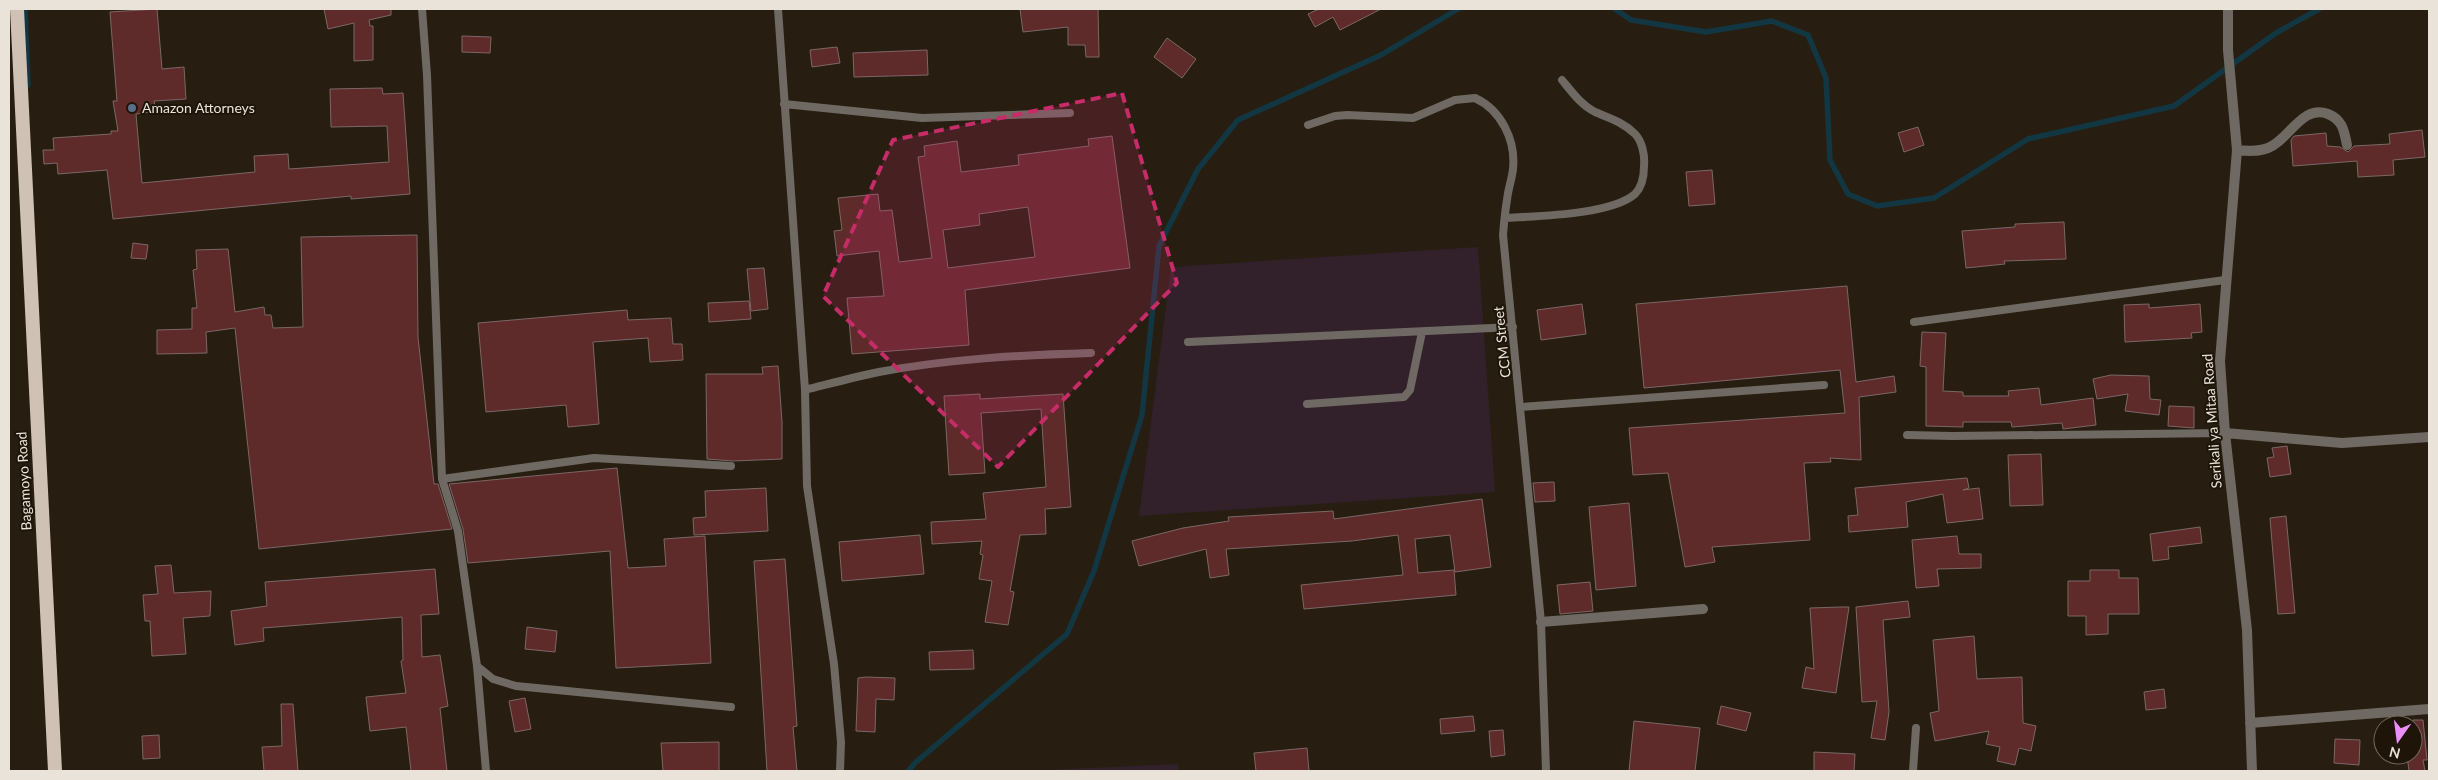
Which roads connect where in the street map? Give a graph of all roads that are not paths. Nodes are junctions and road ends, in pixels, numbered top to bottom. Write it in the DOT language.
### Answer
graph roads {
  1 [pos="17,9"];
  2 [pos="422,9"];
  3 [pos="778,9"];
  4 [pos="2228,9"];
  5 [pos="1562,80"];
  6 [pos="784,104"];
  7 [pos="1070,113"];
  8 [pos="1308,125"];
  9 [pos="2347,145"];
  10 [pos="2237,150"];
  11 [pos="1505,218"];
  12 [pos="2225,280"];
  13 [pos="1914,322"];
  14 [pos="1513,327"];
  15 [pos="1422,332"];
  16 [pos="1188,342"];
  17 [pos="1091,353"];
  18 [pos="1824,385"];
  19 [pos="804,390"];
  20 [pos="1307,404"];
  21 [pos="1521,407"];
  22 [pos="2225,433"];
  23 [pos="1907,435"];
  24 [pos="2429,437"];
  25 [pos="731,466"];
  26 [pos="442,480"];
  27 [pos="1703,609"];
  28 [pos="1541,622"];
  29 [pos="477,666"];
  30 [pos="731,707"];
  31 [pos="2429,709"];
  32 [pos="2250,723"];
  33 [pos="1916,728"];
  34 [pos="55,771"];
  35 [pos="486,771"];
  36 [pos="840,771"];
  37 [pos="1546,771"];
  38 [pos="1913,771"];
  39 [pos="2252,771"];
  1 -- 34 [label="highway, Bagamoyo Road"];
  2 -- 26 [label="lane"];
  3 -- 6 [label="lane"];
  4 -- 10 [label="street, Serikali ya Mitaa Road"];
  5 -- 11 [label="lane"];
  6 -- 7 [label="lane"];
  6 -- 19 [label="lane"];
  8 -- 11 [label="lane, CCM Street"];
  9 -- 10 [label="street"];
  10 -- 12 [label="street, Serikali ya Mitaa Road"];
  11 -- 14 [label="lane, CCM Street"];
  12 -- 13 [label="lane"];
  12 -- 22 [label="street, Serikali ya Mitaa Road"];
  14 -- 15 [label="lane"];
  14 -- 21 [label="lane, CCM Street"];
  15 -- 16 [label="lane"];
  15 -- 20 [label="lane"];
  17 -- 19 [label="lane"];
  18 -- 21 [label="lane"];
  19 -- 36 [label="lane"];
  21 -- 28 [label="lane, CCM Street"];
  22 -- 23 [label="lane"];
  22 -- 24 [label="street"];
  22 -- 32 [label="street, Serikali ya Mitaa Road"];
  25 -- 26 [label="lane"];
  26 -- 29 [label="lane"];
  27 -- 28 [label="street"];
  28 -- 37 [label="lane, CCM Street"];
  29 -- 30 [label="lane"];
  29 -- 35 [label="lane"];
  31 -- 32 [label="street"];
  32 -- 39 [label="street, Serikali ya Mitaa Road"];
  33 -- 38 [label="lane"];
}
